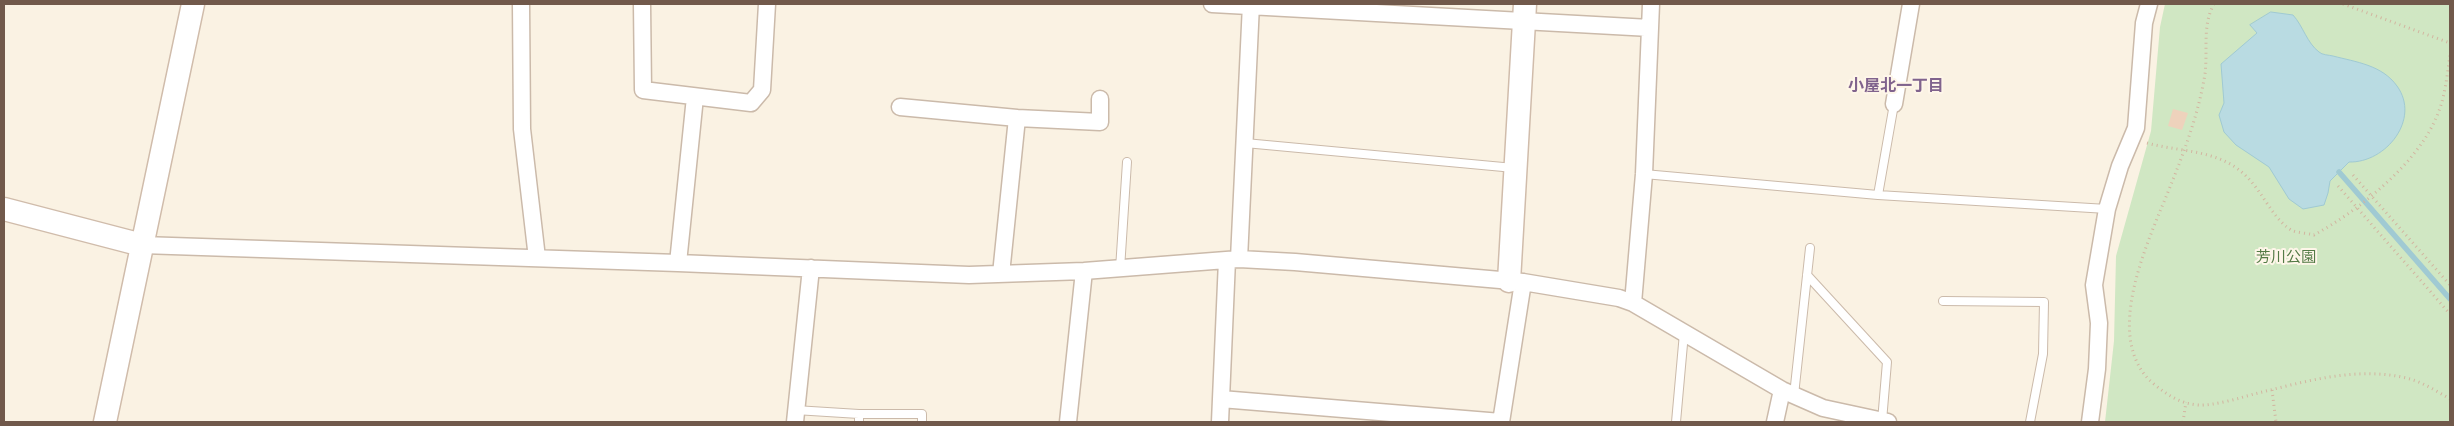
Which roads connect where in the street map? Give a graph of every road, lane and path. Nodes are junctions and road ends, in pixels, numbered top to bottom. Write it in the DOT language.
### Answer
graph roads {
  1 [pos="193,4"];
  2 [pos="521,4"];
  3 [pos="642,4"];
  4 [pos="767,4"];
  5 [pos="1212,4"];
  6 [pos="1251,4"];
  7 [pos="1651,4"];
  8 [pos="1911,4"];
  9 [pos="2149,4"];
  10 [pos="2214,4"];
  11 [pos="2343,4"];
  12 [pos="1524,11"];
  13 [pos="1650,28"];
  14 [pos="2450,43"];
  15 [pos="2450,55"];
  16 [pos="695,97"];
  17 [pos="1100,99"];
  18 [pos="1894,104"];
  19 [pos="900,107"];
  20 [pos="1017,118"];
  21 [pos="1245,142"];
  22 [pos="2144,142"];
  23 [pos="2184,152"];
  24 [pos="1126,162"];
  25 [pos="1517,168"];
  26 [pos="1644,174"];
  27 [pos="2352,175"];
  28 [pos="2338,186"];
  29 [pos="1878,195"];
  30 [pos="2371,195"];
  31 [pos="2357,207"];
  32 [pos="4,209"];
  33 [pos="2107,209"];
  34 [pos="142,245"];
  35 [pos="1810,248"];
  36 [pos="537,258"];
  37 [pos="1233,260"];
  38 [pos="678,263"];
  39 [pos="811,268"];
  40 [pos="1120,269"];
  41 [pos="1084,271"];
  42 [pos="1001,274"];
  43 [pos="1807,275"];
  44 [pos="1516,282"];
  45 [pos="2450,285"];
  46 [pos="1943,301"];
  47 [pos="1633,303"];
  48 [pos="2450,314"];
  49 [pos="1684,333"];
  50 [pos="2272,390"];
  51 [pos="1788,392"];
  52 [pos="1221,399"];
  53 [pos="2450,399"];
  54 [pos="2186,402"];
  55 [pos="859,414"];
  56 [pos="795,416"];
  57 [pos="105,422"];
  58 [pos="859,422"];
  59 [pos="922,422"];
  60 [pos="1068,422"];
  61 [pos="1220,422"];
  62 [pos="1501,422"];
  63 [pos="1676,422"];
  64 [pos="1775,422"];
  65 [pos="1885,422"];
  66 [pos="2030,422"];
  67 [pos="2090,422"];
  68 [pos="2183,422"];
  69 [pos="2276,422"];
  1 -- 34 [label="street"];
  2 -- 36 [label="street"];
  3 -- 16 [label="street"];
  4 -- 16 [label="street"];
  5 -- 6 [label="street"];
  6 -- 12 [label="street"];
  6 -- 21 [label="street"];
  7 -- 13 [label="street"];
  8 -- 18 [label="street"];
  9 -- 33 [label="street"];
  10 -- 23 [label="path"];
  11 -- 14 [label="path"];
  12 -- 13 [label="street"];
  12 -- 25 [label="street"];
  13 -- 26 [label="street"];
  15 -- 30 [label="path"];
  16 -- 38 [label="street"];
  17 -- 20 [label="street"];
  18 -- 29 [label="lane"];
  19 -- 20 [label="street"];
  20 -- 42 [label="street"];
  21 -- 25 [label="lane"];
  21 -- 37 [label="street"];
  22 -- 23 [label="path"];
  23 -- 31 [label="path"];
  23 -- 54 [label="path"];
  24 -- 40 [label="lane"];
  25 -- 44 [label="street"];
  26 -- 29 [label="lane"];
  26 -- 47 [label="street"];
  27 -- 30 [label="path"];
  28 -- 31 [label="path"];
  29 -- 33 [label="lane"];
  30 -- 31 [label="path"];
  30 -- 45 [label="path"];
  31 -- 48 [label="path"];
  32 -- 34 [label="street"];
  33 -- 67 [label="street"];
  34 -- 36 [label="street"];
  34 -- 57 [label="street"];
  35 -- 43 [label="lane"];
  36 -- 38 [label="street"];
  37 -- 40 [label="street"];
  37 -- 44 [label="street"];
  37 -- 52 [label="street"];
  38 -- 39 [label="street"];
  39 -- 42 [label="street"];
  39 -- 56 [label="street"];
  40 -- 41 [label="street"];
  41 -- 42 [label="street"];
  41 -- 60 [label="street"];
  43 -- 51 [label="lane"];
  43 -- 65 [label="lane"];
  44 -- 47 [label="street"];
  44 -- 62 [label="street"];
  46 -- 66 [label="lane"];
  47 -- 49 [label="street"];
  49 -- 51 [label="street"];
  49 -- 63 [label="lane"];
  50 -- 53 [label="path"];
  50 -- 54 [label="path"];
  50 -- 69 [label="path"];
  51 -- 64 [label="street"];
  51 -- 65 [label="street"];
  52 -- 61 [label="street"];
  52 -- 62 [label="street"];
  54 -- 68 [label="path"];
  55 -- 56 [label="lane"];
  55 -- 58 [label="lane"];
  55 -- 59 [label="lane"];
}
